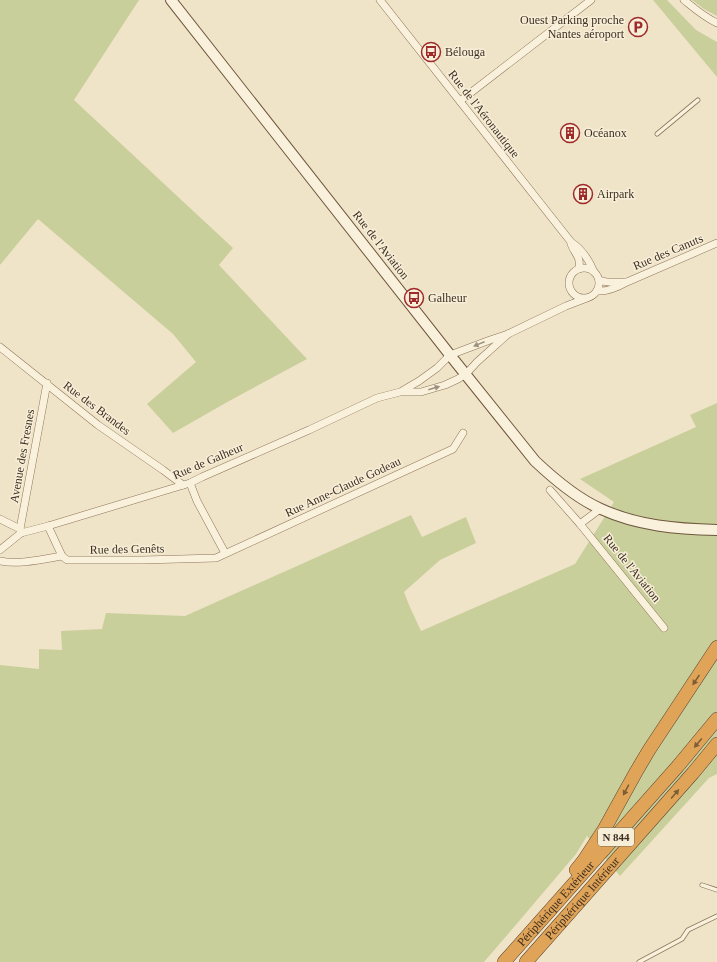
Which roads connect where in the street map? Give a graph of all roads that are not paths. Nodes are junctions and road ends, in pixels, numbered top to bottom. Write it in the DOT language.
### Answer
graph roads {
  1 [pos="171,0"];
  2 [pos="380,0"];
  3 [pos="591,0"];
  4 [pos="684,0"];
  5 [pos="717,23"];
  6 [pos="698,100"];
  7 [pos="460,101"];
  8 [pos="657,134"];
  9 [pos="571,242"];
  10 [pos="717,243"];
  11 [pos="579,269"];
  12 [pos="594,272"];
  13 [pos="599,280"];
  14 [pos="627,282"];
  15 [pos="597,291"];
  16 [pos="587,298"];
  17 [pos="508,334"];
  18 [pos="0,347"];
  19 [pos="450,355"];
  20 [pos="466,374"];
  21 [pos="47,383"];
  22 [pos="400,392"];
  23 [pos="463,433"];
  24 [pos="186,484"];
  25 [pos="550,490"];
  26 [pos="600,509"];
  27 [pos="0,519"];
  28 [pos="580,524"];
  29 [pos="48,526"];
  30 [pos="717,530"];
  31 [pos="21,531"];
  32 [pos="0,550"];
  33 [pos="225,553"];
  34 [pos="62,556"];
  35 [pos="0,560"];
  36 [pos="664,628"];
  37 [pos="717,647"];
  38 [pos="717,719"];
  39 [pos="717,744"];
  40 [pos="717,759"];
  41 [pos="693,773"];
  42 [pos="702,885"];
  43 [pos="717,890"];
  44 [pos="554,906"];
  45 [pos="717,916"];
  46 [pos="504,962"];
  47 [pos="526,962"];
  48 [pos="639,962"];
  1 -- 19 [label="street, Rue de l'Aviation"];
  2 -- 7 [label="street, Rue de l'Aéronautique"];
  3 -- 7 [label="street"];
  4 -- 5 [label="street"];
  6 -- 8 [label="lane"];
  7 -- 9 [label="street, Rue de l'Aéronautique"];
  9 -- 11 [label="street, Rue de l'Aéronautique"];
  9 -- 12 [label="street, Rue de l'Aéronautique"];
  10 -- 14 [label="street, Rue des Canuts"];
  11 -- 12 [label="street"];
  11 -- 16 [label="street"];
  12 -- 13 [label="street"];
  13 -- 14 [label="street, Rue des Canuts"];
  13 -- 15 [label="street"];
  14 -- 15 [label="street, Rue des Canuts"];
  15 -- 16 [label="street"];
  16 -- 17 [label="street"];
  17 -- 19 [label="street, one-way"];
  17 -- 20 [label="street"];
  18 -- 21 [label="street, Rue des Brandes"];
  19 -- 20 [label="street, Rue de l'Aviation"];
  19 -- 22 [label="street, Rue de Galheur"];
  22 -- 20 [label="street, Rue de Galheur, one-way"];
  20 -- 26 [label="street, Rue de l'Aviation"];
  21 -- 24 [label="street, Rue des Brandes"];
  21 -- 31 [label="street, Avenue des Fresnes"];
  22 -- 24 [label="street, Rue de Galheur"];
  23 -- 33 [label="street, Rue Anne-Claude Godeau"];
  24 -- 29 [label="street, Rue de Galheur"];
  24 -- 33 [label="street"];
  25 -- 28 [label="street, Rue de l'Aviation"];
  26 -- 28 [label="street"];
  26 -- 30 [label="street, Rue de l'Aviation"];
  27 -- 31 [label="street"];
  28 -- 36 [label="street, Rue de l'Aviation"];
  29 -- 31 [label="street, Rue de Galheur"];
  29 -- 34 [label="street"];
  31 -- 32 [label="street, Rue de Galheur"];
  33 -- 34 [label="street, Rue des Genêts"];
  34 -- 35 [label="street"];
  37 -- 44 [label="highway, one-way"];
  38 -- 44 [label="highway, Périphérique Extérieur / N 844, one-way"];
  39 -- 41 [label="highway, Périphérique Intérieur / N 844"];
  40 -- 41 [label="highway"];
  47 -- 41 [label="highway, Périphérique Intérieur / N 844, one-way"];
  42 -- 43 [label="lane"];
  44 -- 46 [label="highway, Périphérique Extérieur / N 844"];
  45 -- 48 [label="lane"];
}
